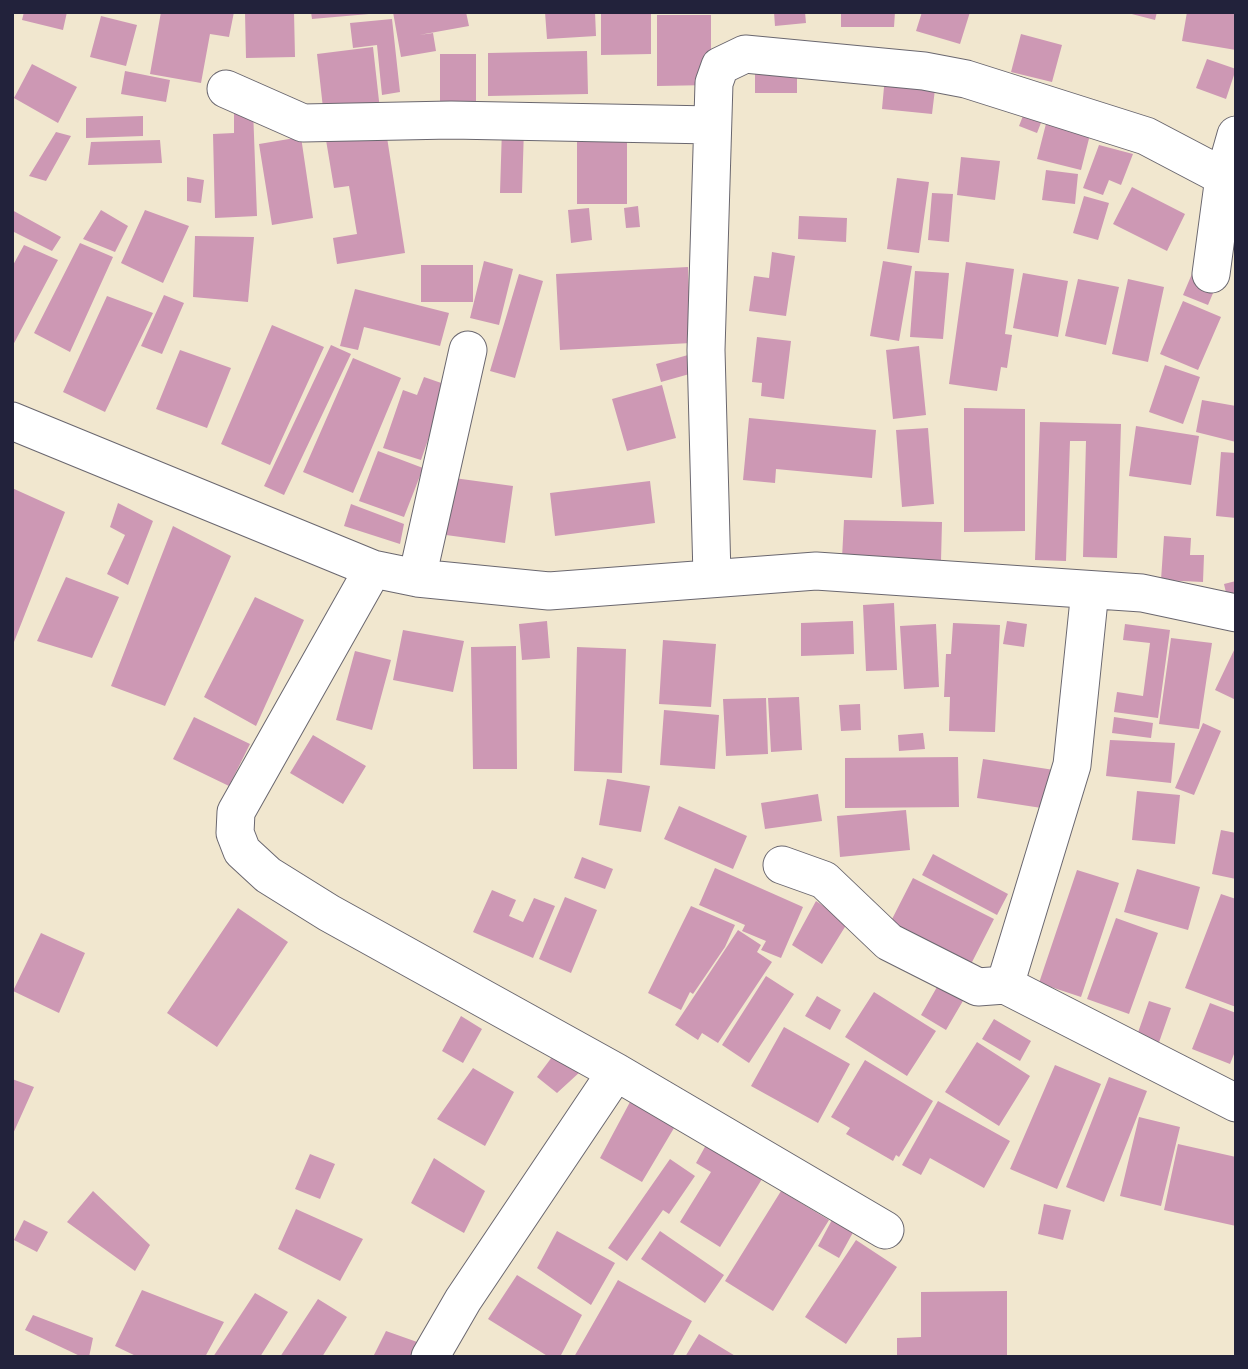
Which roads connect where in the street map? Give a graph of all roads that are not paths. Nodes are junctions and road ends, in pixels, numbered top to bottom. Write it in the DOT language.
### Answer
graph roads {
  1 [pos="226,89"];
  2 [pos="712,125"];
  3 [pos="1236,135"];
  4 [pos="1224,177"];
  5 [pos="1210,274"];
  6 [pos="468,350"];
  7 [pos="12,421"];
  8 [pos="373,569"];
  9 [pos="712,576"];
  10 [pos="417,578"];
  11 [pos="1090,590"];
  12 [pos="1236,613"];
  13 [pos="782,865"];
  14 [pos="1005,985"];
  15 [pos="617,1072"];
  16 [pos="1236,1103"];
  17 [pos="885,1230"];
  18 [pos="430,1357"];
  1 -- 2 [label="street"];
  2 -- 4 [label="street"];
  2 -- 9 [label="street"];
  3 -- 4 [label="street"];
  4 -- 5 [label="street"];
  6 -- 10 [label="street"];
  7 -- 8 [label="street"];
  8 -- 10 [label="street"];
  8 -- 15 [label="street"];
  9 -- 10 [label="street"];
  9 -- 11 [label="street"];
  11 -- 12 [label="street"];
  11 -- 14 [label="street"];
  13 -- 14 [label="street"];
  14 -- 16 [label="street"];
  15 -- 17 [label="street"];
  15 -- 18 [label="street"];
}
